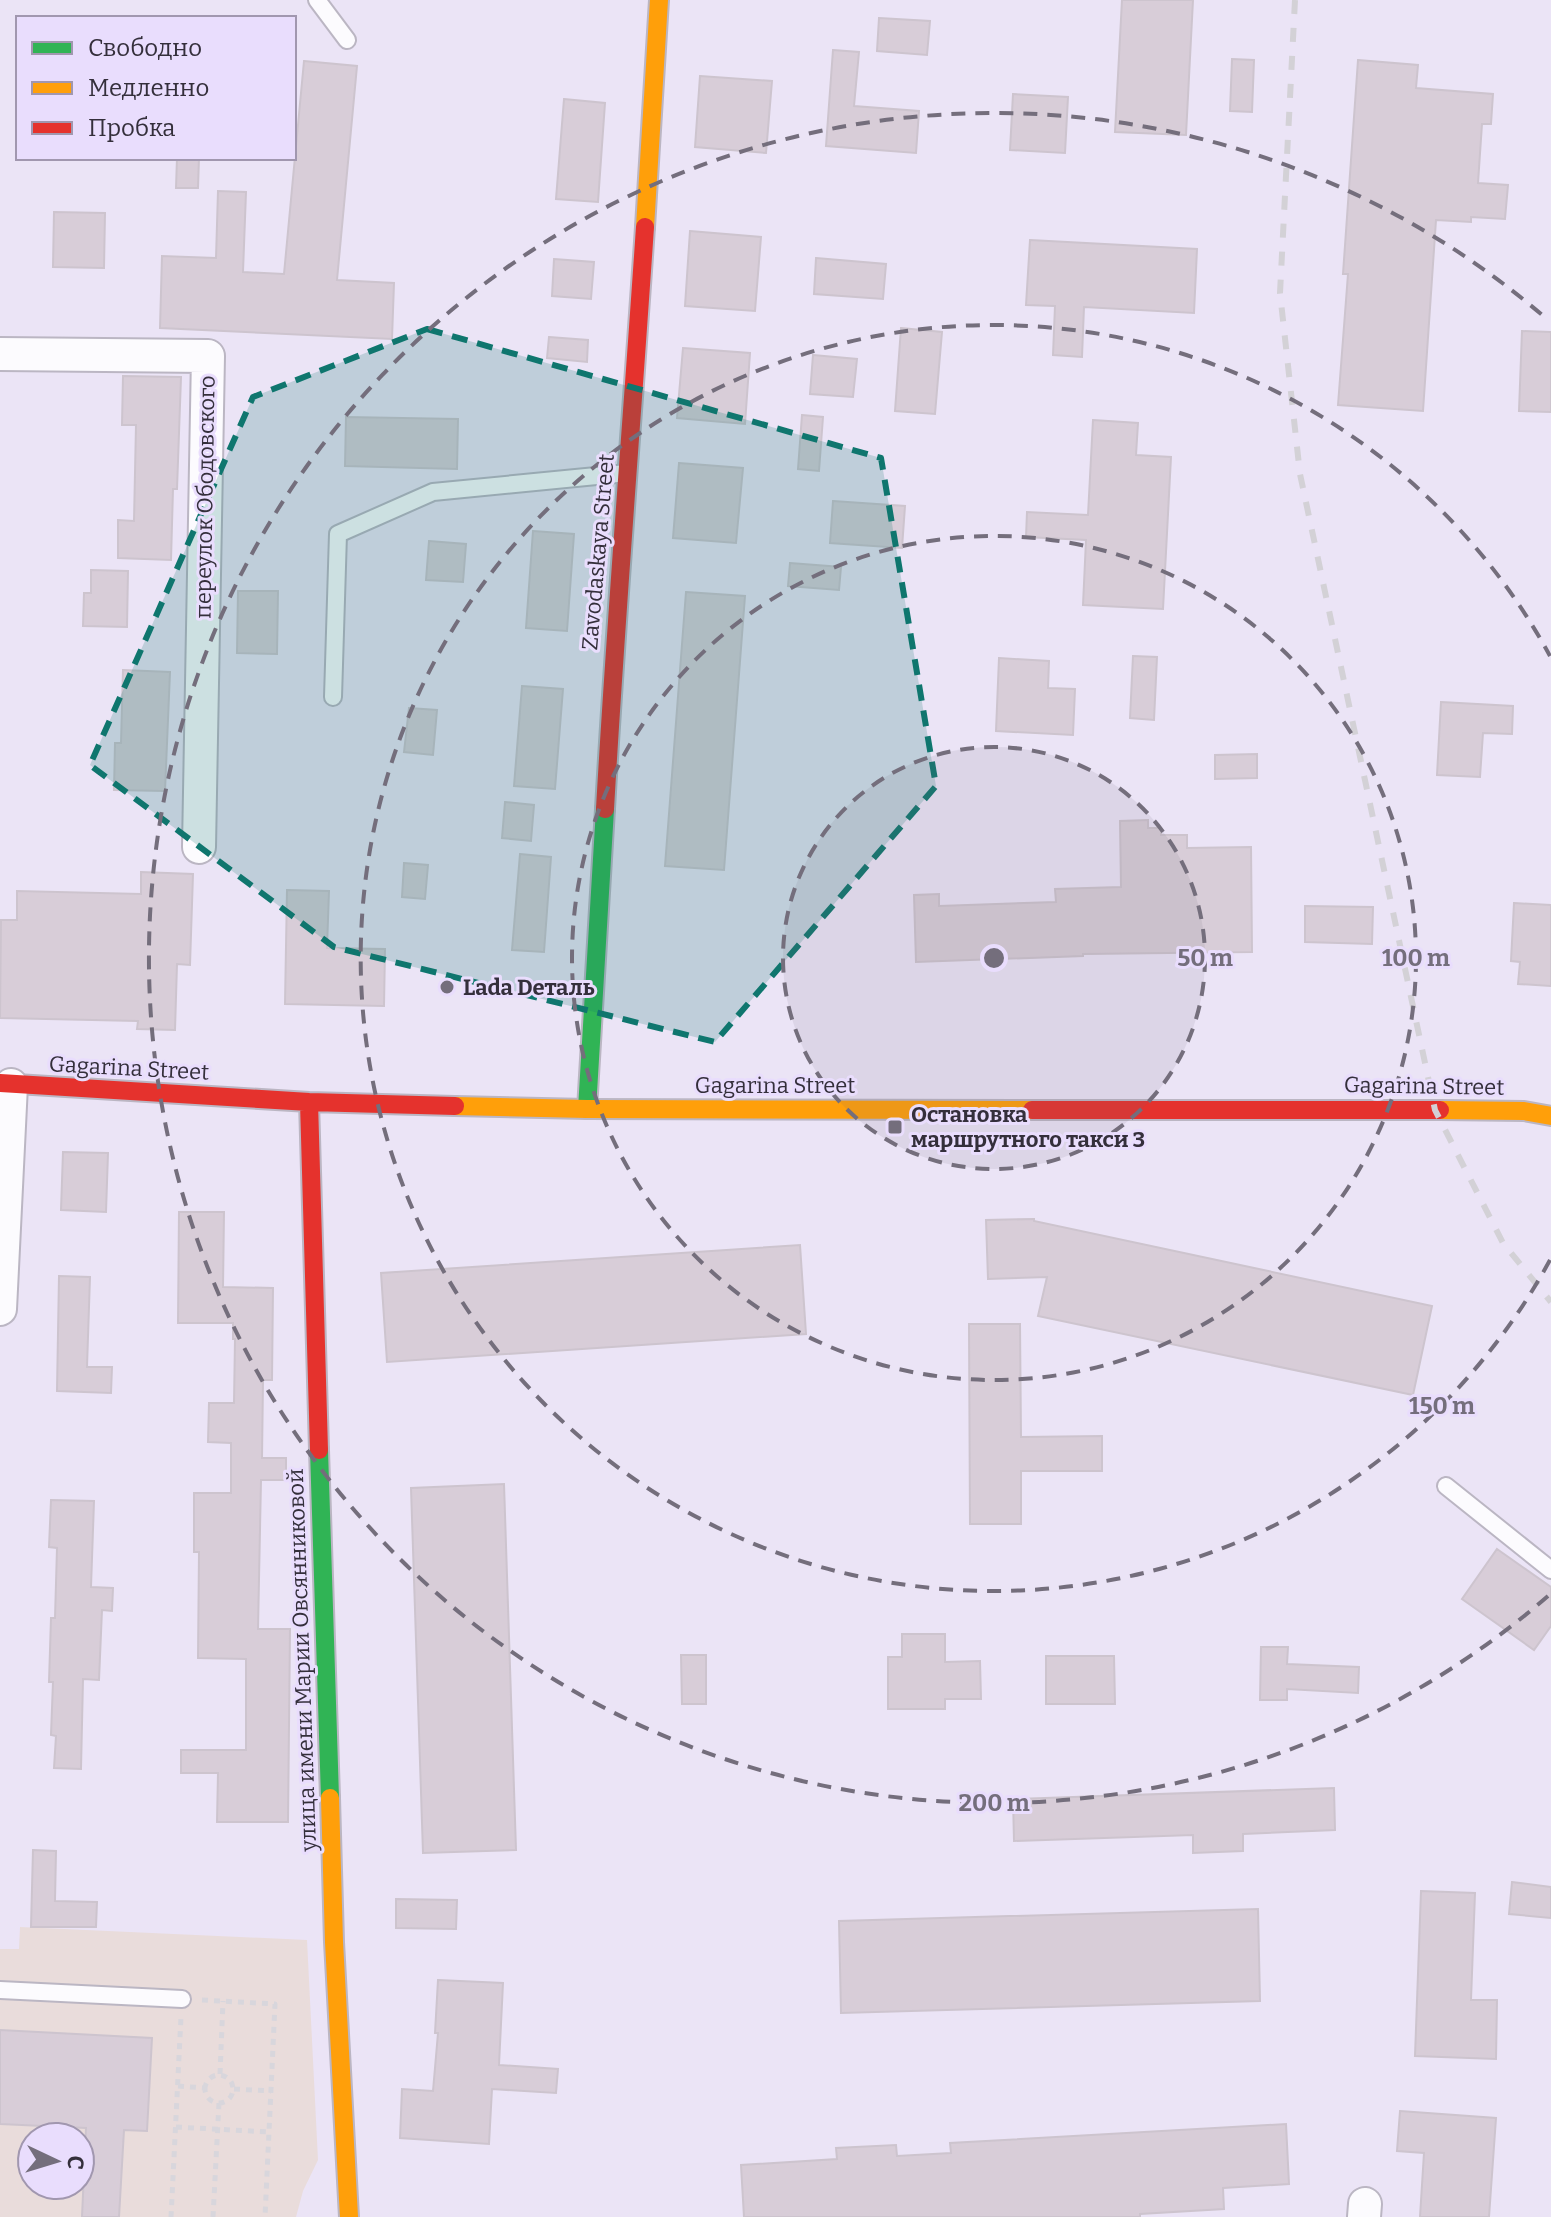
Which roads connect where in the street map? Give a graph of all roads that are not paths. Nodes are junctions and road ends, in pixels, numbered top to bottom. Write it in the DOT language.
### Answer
graph roads {
  1 [pos="317,0"];
  2 [pos="659,0"];
  3 [pos="347,40"];
  4 [pos="0,354"];
  5 [pos="629,473"];
  6 [pos="333,697"];
  7 [pos="199,847"];
  8 [pos="6,1084"];
  9 [pos="309,1102"];
  10 [pos="587,1109"];
  11 [pos="1551,1116"];
  12 [pos="0,1309"];
  13 [pos="1446,1486"];
  14 [pos="1551,1570"];
  15 [pos="0,1990"];
  16 [pos="182,1999"];
  17 [pos="349,2217"];
  1 -- 3 [label="lane"];
  2 -- 5 [label="street, Zavodaskaya Street"];
  4 -- 7 [label="street, переулок Ободовского"];
  5 -- 6 [label="lane"];
  5 -- 10 [label="street, Zavodaskaya Street"];
  8 -- 9 [label="street, Gagarina Street"];
  8 -- 12 [label="street"];
  9 -- 10 [label="street, Gagarina Street"];
  9 -- 17 [label="street, улица имени Марии Овсянниковой"];
  10 -- 11 [label="street, Gagarina Street"];
  13 -- 14 [label="lane"];
  15 -- 16 [label="lane"];
}
